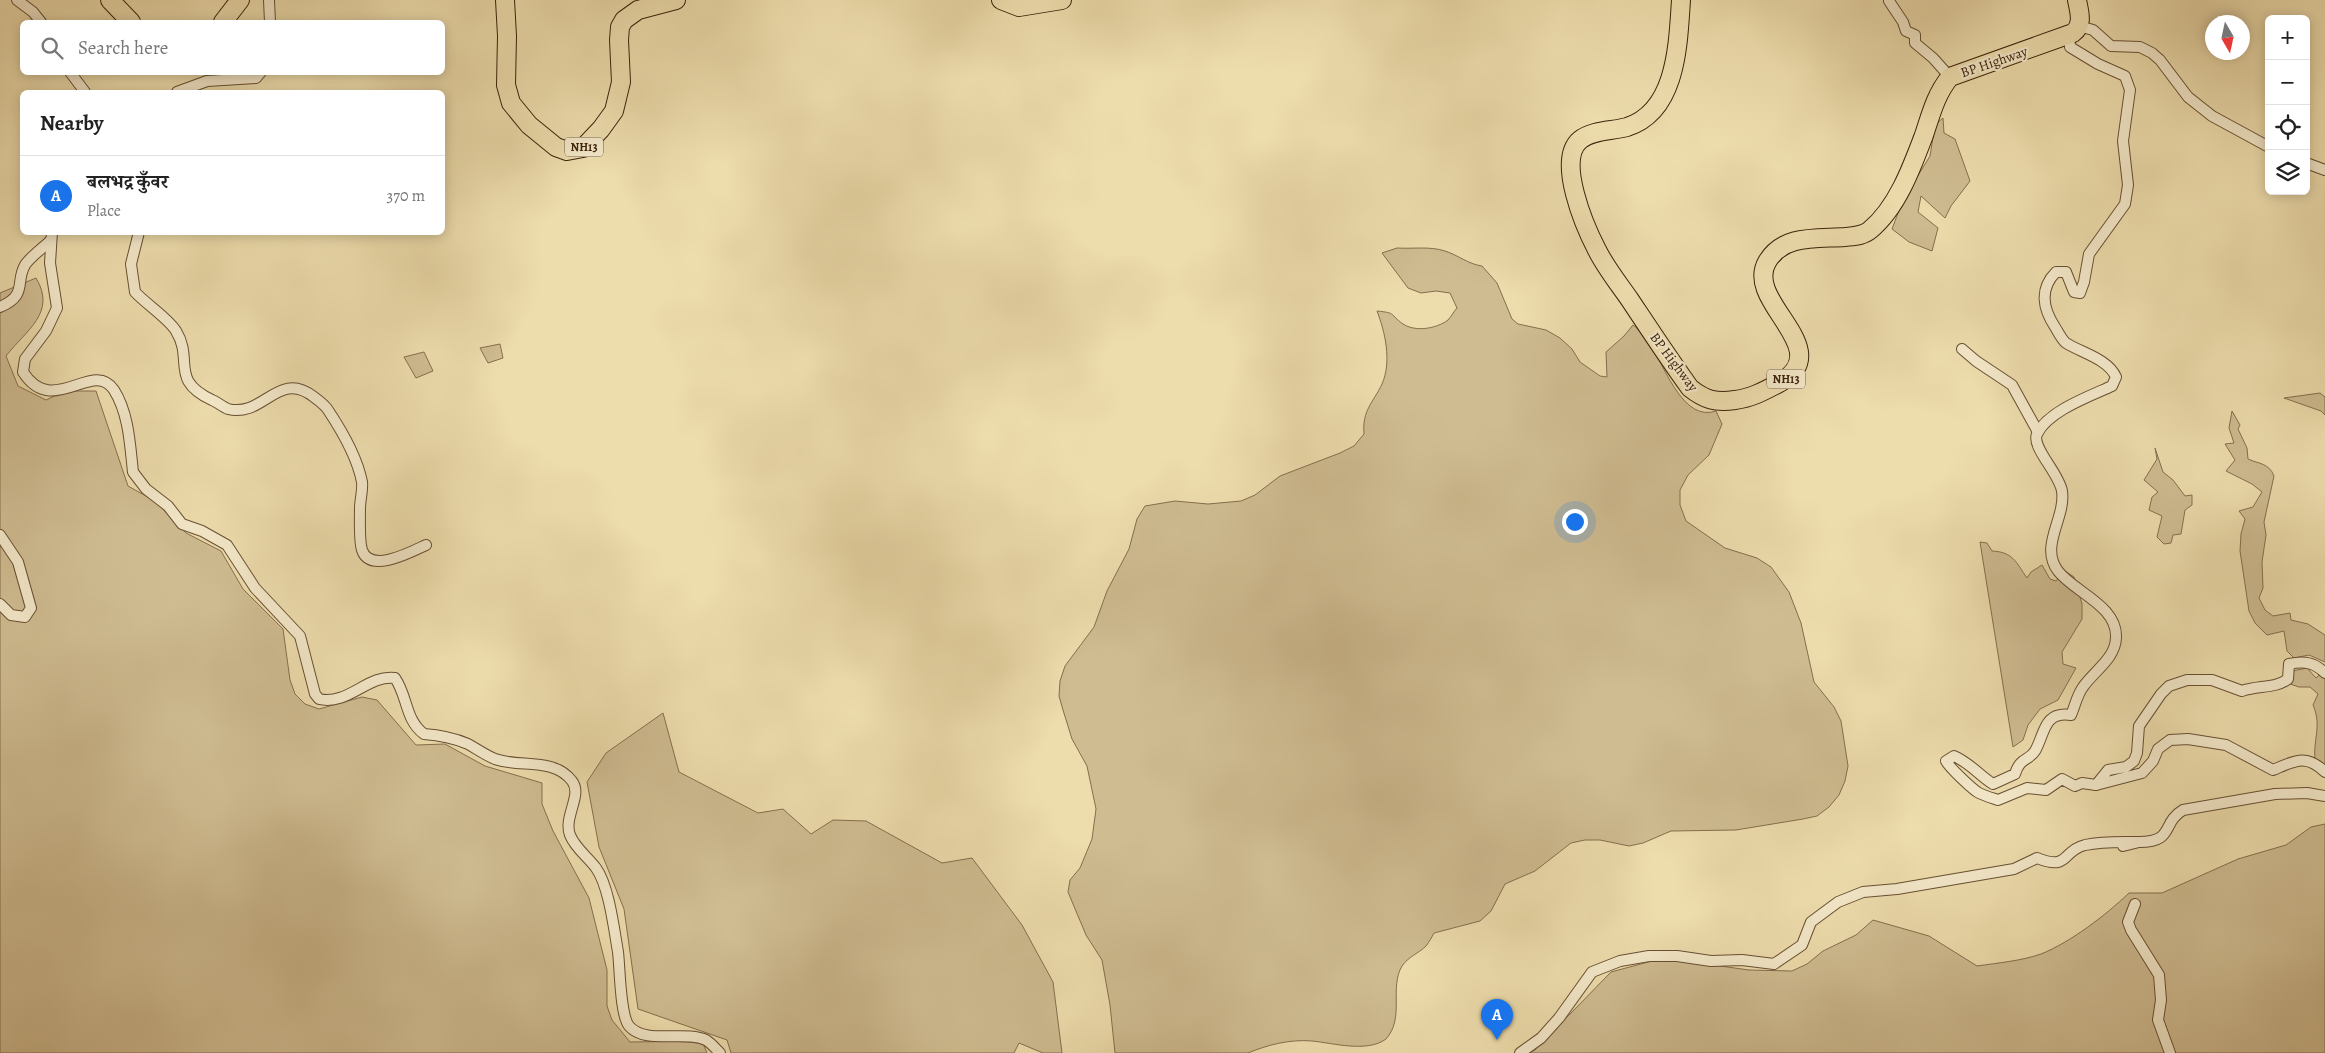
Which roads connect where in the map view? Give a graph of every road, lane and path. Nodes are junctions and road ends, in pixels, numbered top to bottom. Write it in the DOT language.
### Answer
graph roads {
  1 [pos="17,0"];
  2 [pos="110,0"];
  3 [pos="240,0"];
  4 [pos="269,0"];
  5 [pos="505,0"];
  6 [pos="676,0"];
  7 [pos="1001,0"];
  8 [pos="1062,0"];
  9 [pos="1681,0"];
  10 [pos="2077,0"];
  11 [pos="1889,1"];
  12 [pos="40,20"];
  13 [pos="129,20"];
  14 [pos="225,20"];
  15 [pos="270,20"];
  16 [pos="2074,31"];
  17 [pos="72,75"];
  18 [pos="258,75"];
  19 [pos="1950,77"];
  20 [pos="84,90"];
  21 [pos="182,90"];
  22 [pos="2265,145"];
  23 [pos="2310,164"];
  24 [pos="2325,170"];
  25 [pos="138,235"];
  26 [pos="51,236"];
  27 [pos="0,306"];
  28 [pos="1962,349"];
  29 [pos="2038,432"];
  30 [pos="0,535"];
  31 [pos="426,545"];
  32 [pos="0,604"];
  33 [pos="2325,673"];
  34 [pos="2325,772"];
  35 [pos="2096,786"];
  36 [pos="2325,796"];
  37 [pos="2139,842"];
  38 [pos="2123,846"];
  39 [pos="2135,904"];
  40 [pos="720,1053"];
  41 [pos="1520,1053"];
  42 [pos="2170,1053"];
  1 -- 12 [label="street"];
  2 -- 13 [label="highway"];
  3 -- 14 [label="highway"];
  4 -- 15 [label="street"];
  5 -- 6 [label="highway, NH13"];
  7 -- 8 [label="highway"];
  9 -- 19 [label="highway, BP Highway / NH13"];
  10 -- 16 [label="highway"];
  11 -- 19 [label="street"];
  16 -- 19 [label="highway, BP Highway"];
  16 -- 22 [label="street"];
  16 -- 29 [label="street"];
  17 -- 20 [label="street"];
  18 -- 21 [label="street"];
  23 -- 24 [label="street"];
  25 -- 31 [label="street"];
  26 -- 27 [label="street"];
  26 -- 40 [label="street"];
  28 -- 29 [label="street"];
  29 -- 35 [label="street"];
  30 -- 32 [label="street"];
  33 -- 35 [label="street"];
  34 -- 35 [label="street"];
  36 -- 37 [label="street"];
  37 -- 38 [label="street"];
  37 -- 41 [label="street"];
  39 -- 42 [label="street"];
}
